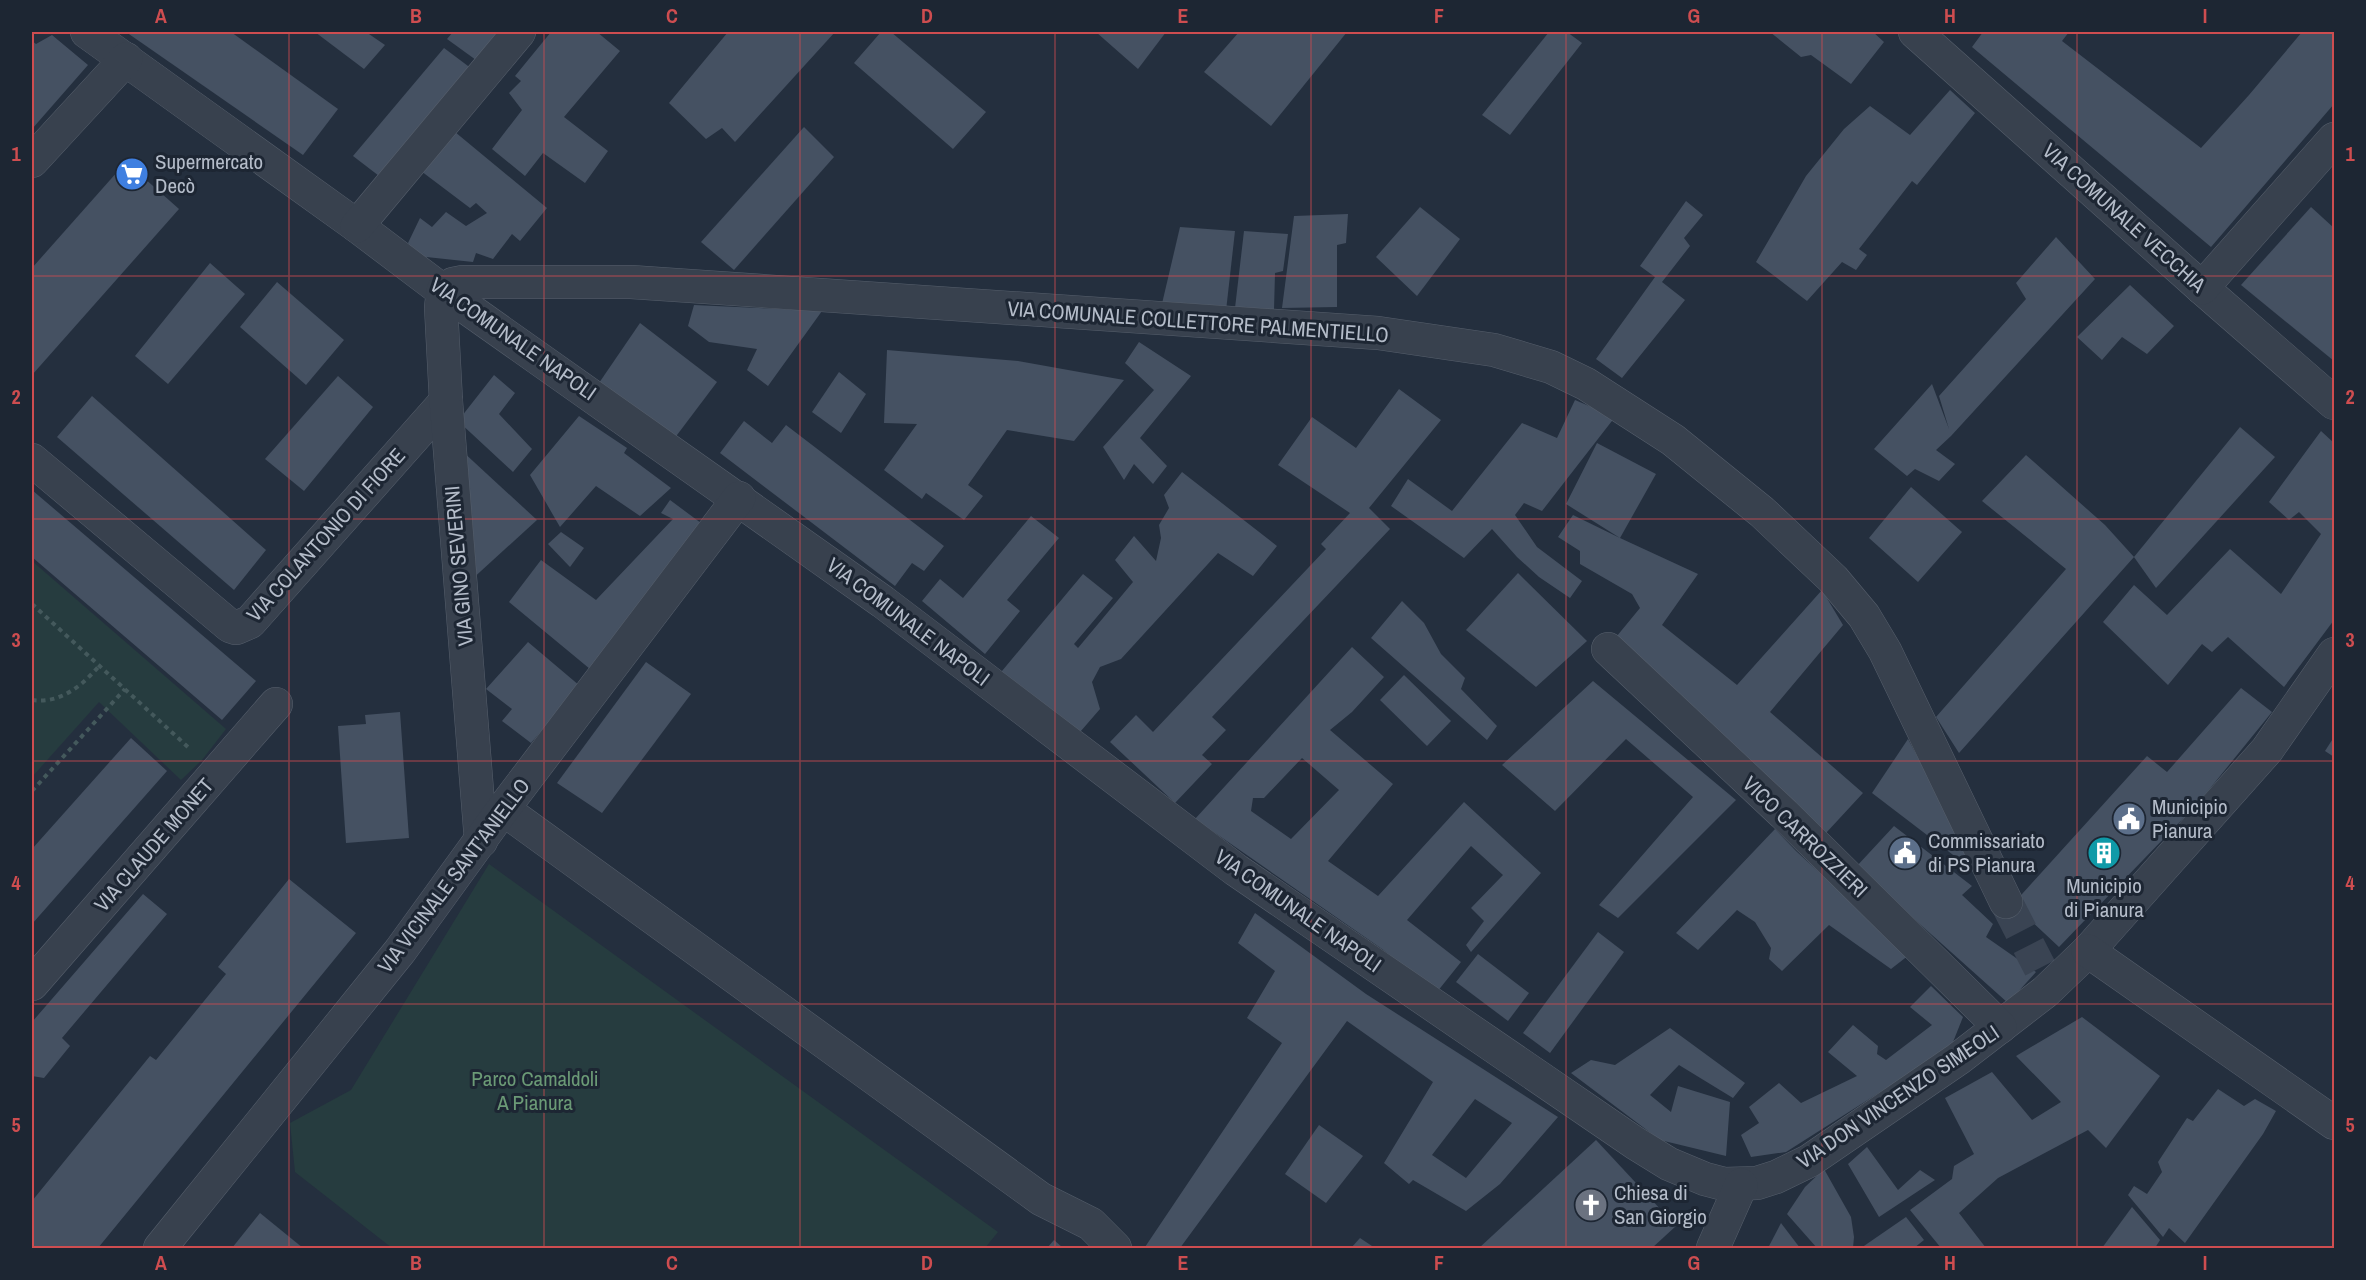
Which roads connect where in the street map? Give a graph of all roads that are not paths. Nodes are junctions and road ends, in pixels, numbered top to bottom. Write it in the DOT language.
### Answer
graph roads {
  1 [pos="87,32"];
  2 [pos="519,32"];
  3 [pos="1918,33"];
  4 [pos="126,59"];
  5 [pos="2334,139"];
  6 [pos="32,161"];
  7 [pos="357,226"];
  8 [pos="2202,288"];
  9 [pos="443,291"];
  10 [pos="446,401"];
  11 [pos="2334,403"];
  12 [pos="32,459"];
  13 [pos="739,498"];
  14 [pos="1608,649"];
  15 [pos="2334,654"];
  16 [pos="276,704"];
  17 [pos="503,809"];
  18 [pos="482,840"];
  19 [pos="2006,902"];
  20 [pos="2088,951"];
  21 [pos="32,984"];
  22 [pos="2000,1027"];
  23 [pos="2334,1123"];
  24 [pos="1742,1185"];
  25 [pos="160,1248"];
  26 [pos="1115,1248"];
  27 [pos="1713,1248"];
  28 [pos="1736,1248"];
  1 -- 4 [label="street, VIA COMUNALE NAPOLI"];
  2 -- 7 [label="street"];
  3 -- 8 [label="street, VIA COMUNALE VECCHIA"];
  4 -- 6 [label="street"];
  4 -- 7 [label="street, VIA COMUNALE NAPOLI"];
  5 -- 8 [label="street"];
  7 -- 9 [label="street, VIA COMUNALE NAPOLI"];
  8 -- 11 [label="street, VIA COMUNALE VECCHIA"];
  9 -- 10 [label="street, VIA GINO SEVERINI"];
  9 -- 13 [label="street, VIA COMUNALE NAPOLI"];
  9 -- 19 [label="street, VIA COMUNALE COLLETTORE PALMENTIELLO"];
  10 -- 12 [label="street, VIA COLANTONIO DI FIORE"];
  10 -- 18 [label="street, VIA GINO SEVERINI"];
  13 -- 17 [label="street, VIA VICINALE SANT'ANIELLO"];
  13 -- 24 [label="street, VIA COMUNALE NAPOLI"];
  14 -- 22 [label="street, VICO CARROZZIERI"];
  15 -- 20 [label="street, VIA DON VINCENZO SIMEOLI"];
  16 -- 21 [label="street, VIA CLAUDE MONET"];
  17 -- 18 [label="street, VIA VICINALE SANT'ANIELLO"];
  17 -- 26 [label="street"];
  18 -- 25 [label="street, VIA VICINALE SANT'ANIELLO"];
  20 -- 22 [label="street, VIA DON VINCENZO SIMEOLI"];
  20 -- 23 [label="street"];
  22 -- 24 [label="street, VIA DON VINCENZO SIMEOLI"];
  24 -- 27 [label="street"];
  24 -- 28 [label="street"];
}
